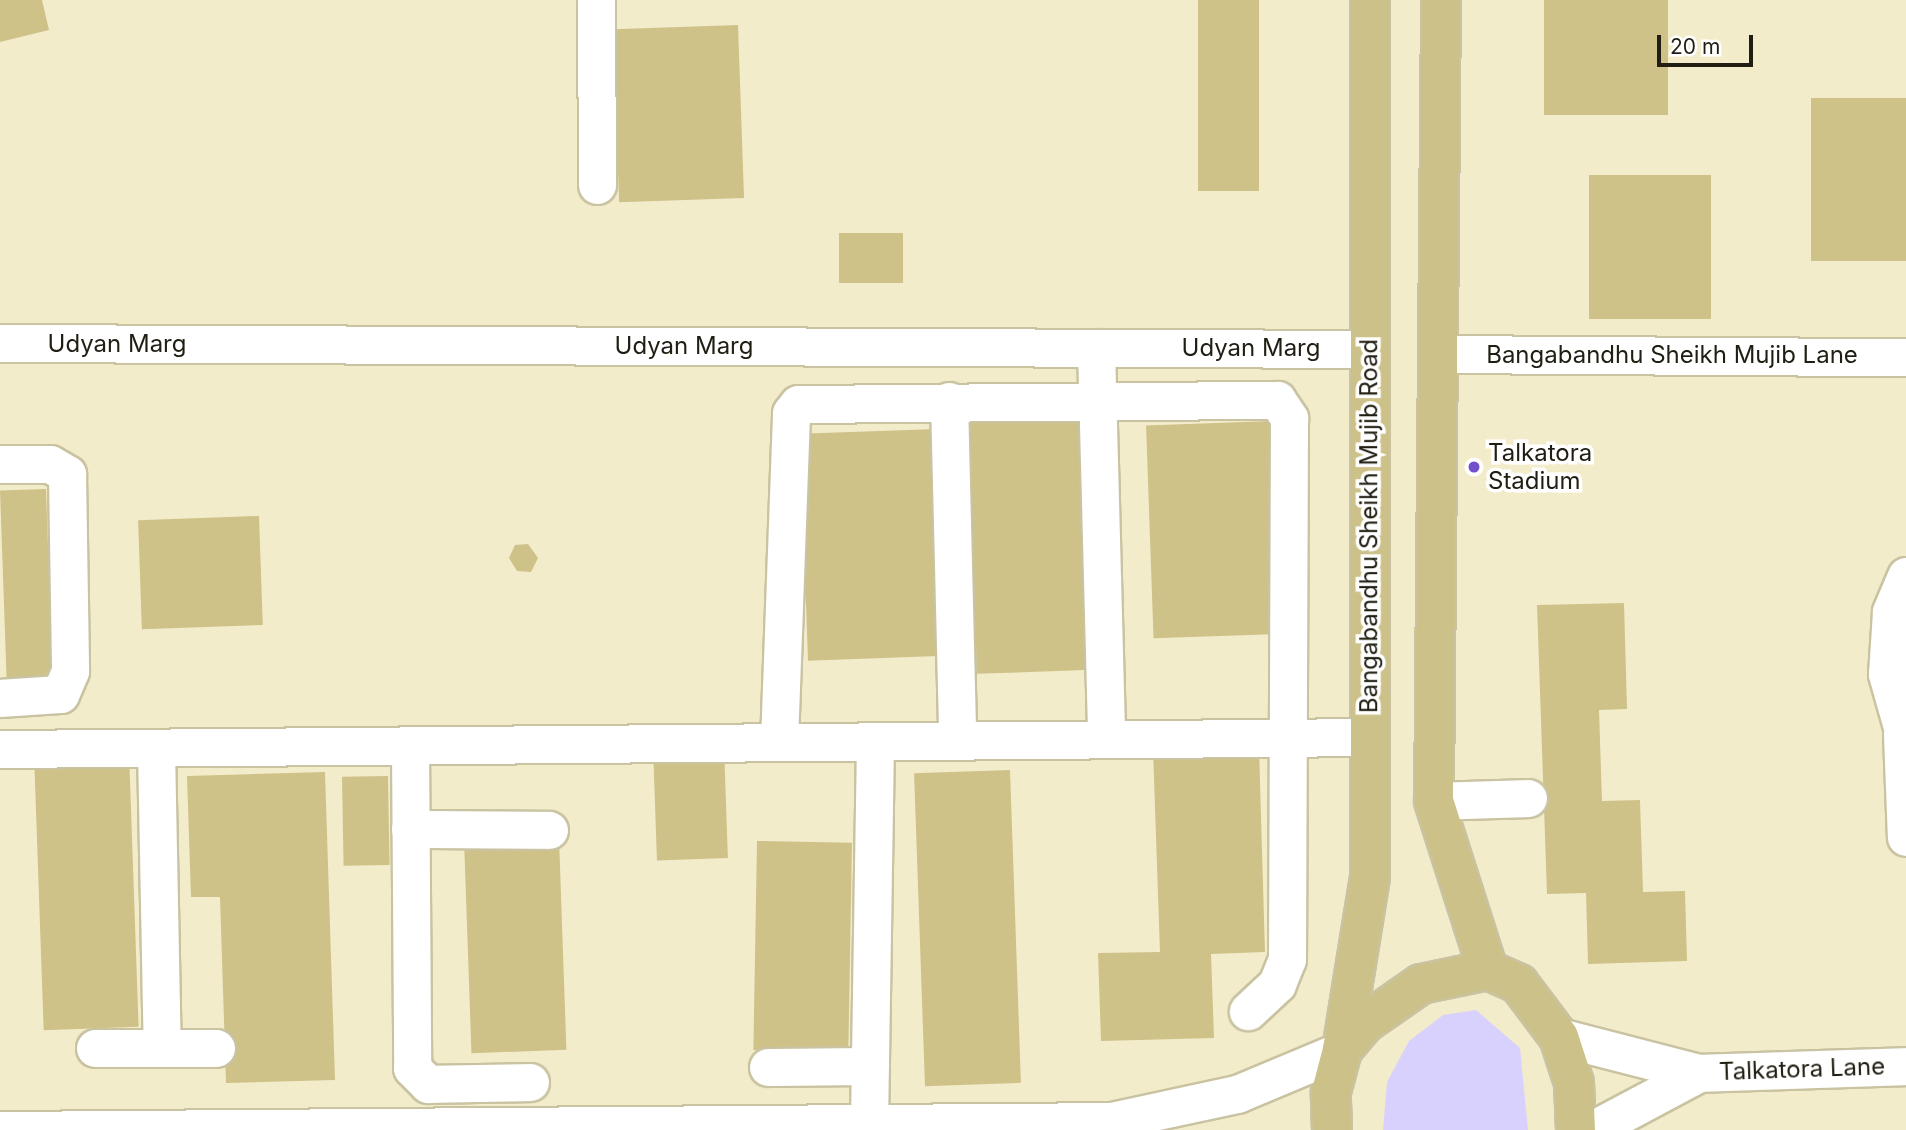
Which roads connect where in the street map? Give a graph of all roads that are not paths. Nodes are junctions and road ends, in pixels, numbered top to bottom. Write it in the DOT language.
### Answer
graph roads {
  1 [pos="596,0"];
  2 [pos="1370,0"];
  3 [pos="1441,0"];
  4 [pos="597,185"];
  5 [pos="0,343"];
  6 [pos="1096,348"];
  7 [pos="1369,349"];
  8 [pos="1438,354"];
  9 [pos="1906,357"];
  10 [pos="949,401"];
  11 [pos="1098,402"];
  12 [pos="0,464"];
  13 [pos="1906,576"];
  14 [pos="0,698"];
  15 [pos="1293,737"];
  16 [pos="1368,737"];
  17 [pos="1904,738"];
  18 [pos="1106,739"];
  19 [pos="957,740"];
  20 [pos="875,741"];
  21 [pos="779,742"];
  22 [pos="410,745"];
  23 [pos="156,748"];
  24 [pos="0,749"];
  25 [pos="1528,798"];
  26 [pos="1434,801"];
  27 [pos="410,829"];
  28 [pos="549,830"];
  29 [pos="1906,837"];
  30 [pos="1488,970"];
  31 [pos="1248,1011"];
  32 [pos="1559,1037"];
  33 [pos="95,1048"];
  34 [pos="162,1048"];
  35 [pos="216,1048"];
  36 [pos="1342,1050"];
  37 [pos="870,1066"];
  38 [pos="1906,1066"];
  39 [pos="768,1067"];
  40 [pos="1699,1073"];
  41 [pos="530,1082"];
  42 [pos="869,1123"];
  43 [pos="0,1130"];
  44 [pos="1332,1130"];
  45 [pos="1576,1130"];
  46 [pos="1592,1130"];
  1 -- 4 [label="street"];
  2 -- 7 [label="main road, Bangabandhu Sheikh Mujib Road"];
  3 -- 8 [label="main road"];
  5 -- 6 [label="street, Udyan Marg"];
  6 -- 7 [label="street, Udyan Marg"];
  6 -- 11 [label="street"];
  7 -- 16 [label="main road, Bangabandhu Sheikh Mujib Road"];
  8 -- 9 [label="street, Bangabandhu Sheikh Mujib Lane"];
  8 -- 26 [label="main road"];
  10 -- 11 [label="street"];
  10 -- 19 [label="street"];
  10 -- 21 [label="street"];
  11 -- 15 [label="street"];
  11 -- 18 [label="street"];
  12 -- 14 [label="street"];
  13 -- 17 [label="street"];
  15 -- 16 [label="street"];
  15 -- 18 [label="street"];
  15 -- 31 [label="street"];
  16 -- 36 [label="main road, Bangabandhu Sheikh Mujib Road"];
  17 -- 29 [label="street"];
  18 -- 19 [label="street"];
  19 -- 20 [label="street"];
  20 -- 21 [label="street"];
  20 -- 37 [label="street"];
  21 -- 22 [label="street"];
  22 -- 23 [label="street"];
  22 -- 27 [label="street"];
  23 -- 24 [label="street"];
  23 -- 34 [label="street"];
  25 -- 26 [label="street"];
  26 -- 30 [label="main road"];
  27 -- 28 [label="street"];
  27 -- 41 [label="street"];
  30 -- 32 [label="main road"];
  30 -- 36 [label="main road"];
  32 -- 40 [label="street, Talkatora Lane"];
  32 -- 45 [label="main road"];
  33 -- 34 [label="street"];
  34 -- 35 [label="street"];
  36 -- 42 [label="street"];
  36 -- 44 [label="main road, Bangabandhu Sheikh Mujib Road"];
  37 -- 39 [label="street"];
  37 -- 42 [label="street"];
  38 -- 40 [label="street, Talkatora Lane"];
  40 -- 46 [label="street, Talkatora Lane"];
  42 -- 43 [label="street"];
}
